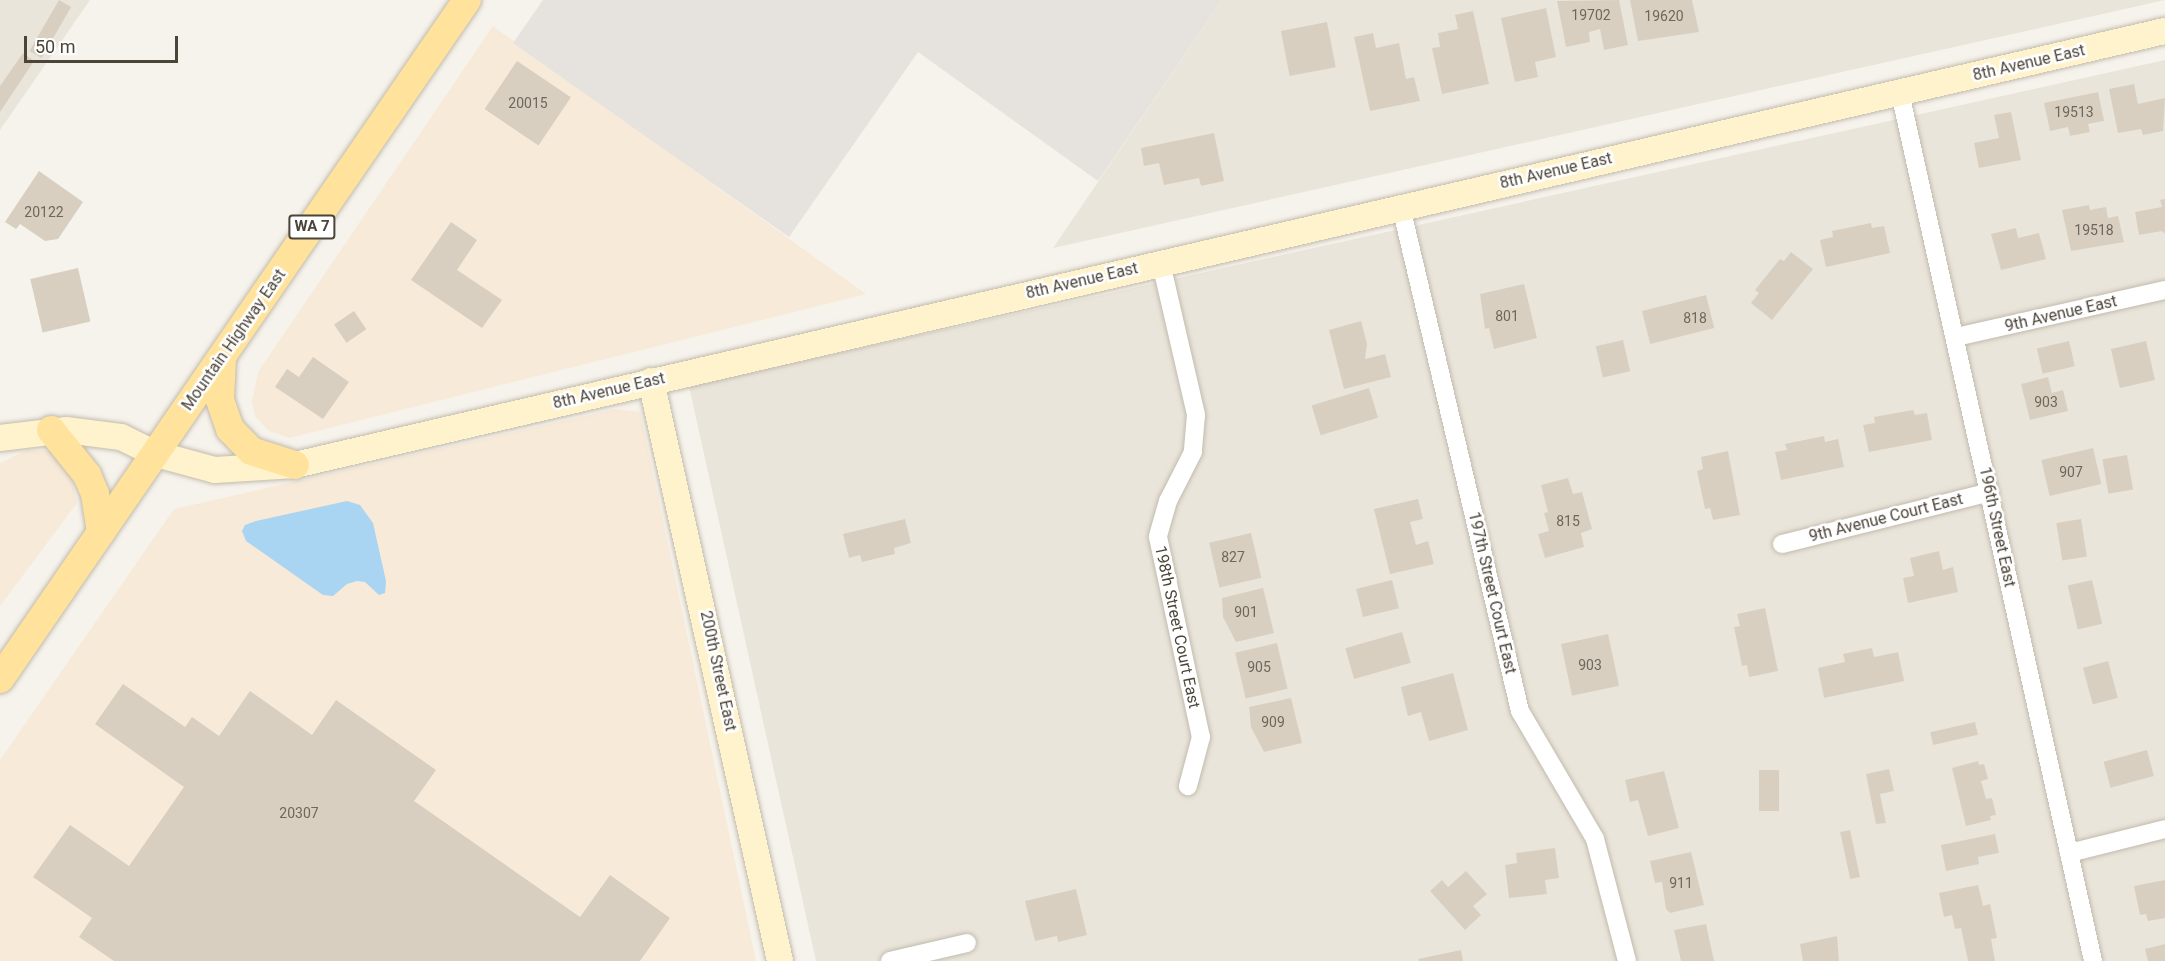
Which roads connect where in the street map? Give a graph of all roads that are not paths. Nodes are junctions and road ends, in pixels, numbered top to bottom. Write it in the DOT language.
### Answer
graph roads {
  1 [pos="467,0"];
  2 [pos="2165,31"];
  3 [pos="1900,93"];
  4 [pos="1401,207"];
  5 [pos="1161,263"];
  6 [pos="2165,290"];
  7 [pos="1956,337"];
  8 [pos="222,357"];
  9 [pos="651,381"];
  10 [pos="51,430"];
  11 [pos="0,438"];
  12 [pos="156,454"];
  13 [pos="295,465"];
  14 [pos="1990,492"];
  15 [pos="100,533"];
  16 [pos="1782,544"];
  17 [pos="0,679"];
  18 [pos="1188,786"];
  19 [pos="2165,830"];
  20 [pos="2069,853"];
  21 [pos="967,943"];
  22 [pos="780,961"];
  23 [pos="890,961"];
  24 [pos="1627,961"];
  25 [pos="2093,961"];
  1 -- 8 [label="main road, Mountain Highway East / WA 7"];
  2 -- 3 [label="street, 8th Avenue East"];
  3 -- 4 [label="street, 8th Avenue East"];
  3 -- 7 [label="street, 196th Street East"];
  4 -- 5 [label="street, 8th Avenue East"];
  4 -- 24 [label="street, 197th Street Court East"];
  5 -- 9 [label="street, 8th Avenue East"];
  5 -- 18 [label="street, 198th Street Court East"];
  6 -- 7 [label="street, 9th Avenue East"];
  7 -- 14 [label="street, 196th Street East"];
  8 -- 12 [label="main road, Mountain Highway East / WA 7"];
  8 -- 13 [label="main road"];
  9 -- 13 [label="street, 8th Avenue East"];
  9 -- 22 [label="street, 200th Street East"];
  10 -- 11 [label="street, 8th Avenue East"];
  10 -- 12 [label="street, 8th Avenue East"];
  10 -- 15 [label="main road"];
  12 -- 13 [label="street, 8th Avenue East"];
  12 -- 15 [label="main road, Mountain Highway East / WA 7"];
  14 -- 16 [label="street, 9th Avenue Court East"];
  14 -- 20 [label="street, 196th Street East"];
  15 -- 17 [label="main road, Mountain Highway East / WA 7"];
  19 -- 20 [label="street"];
  20 -- 25 [label="street, 196th Street East"];
  21 -- 23 [label="street"];
}
